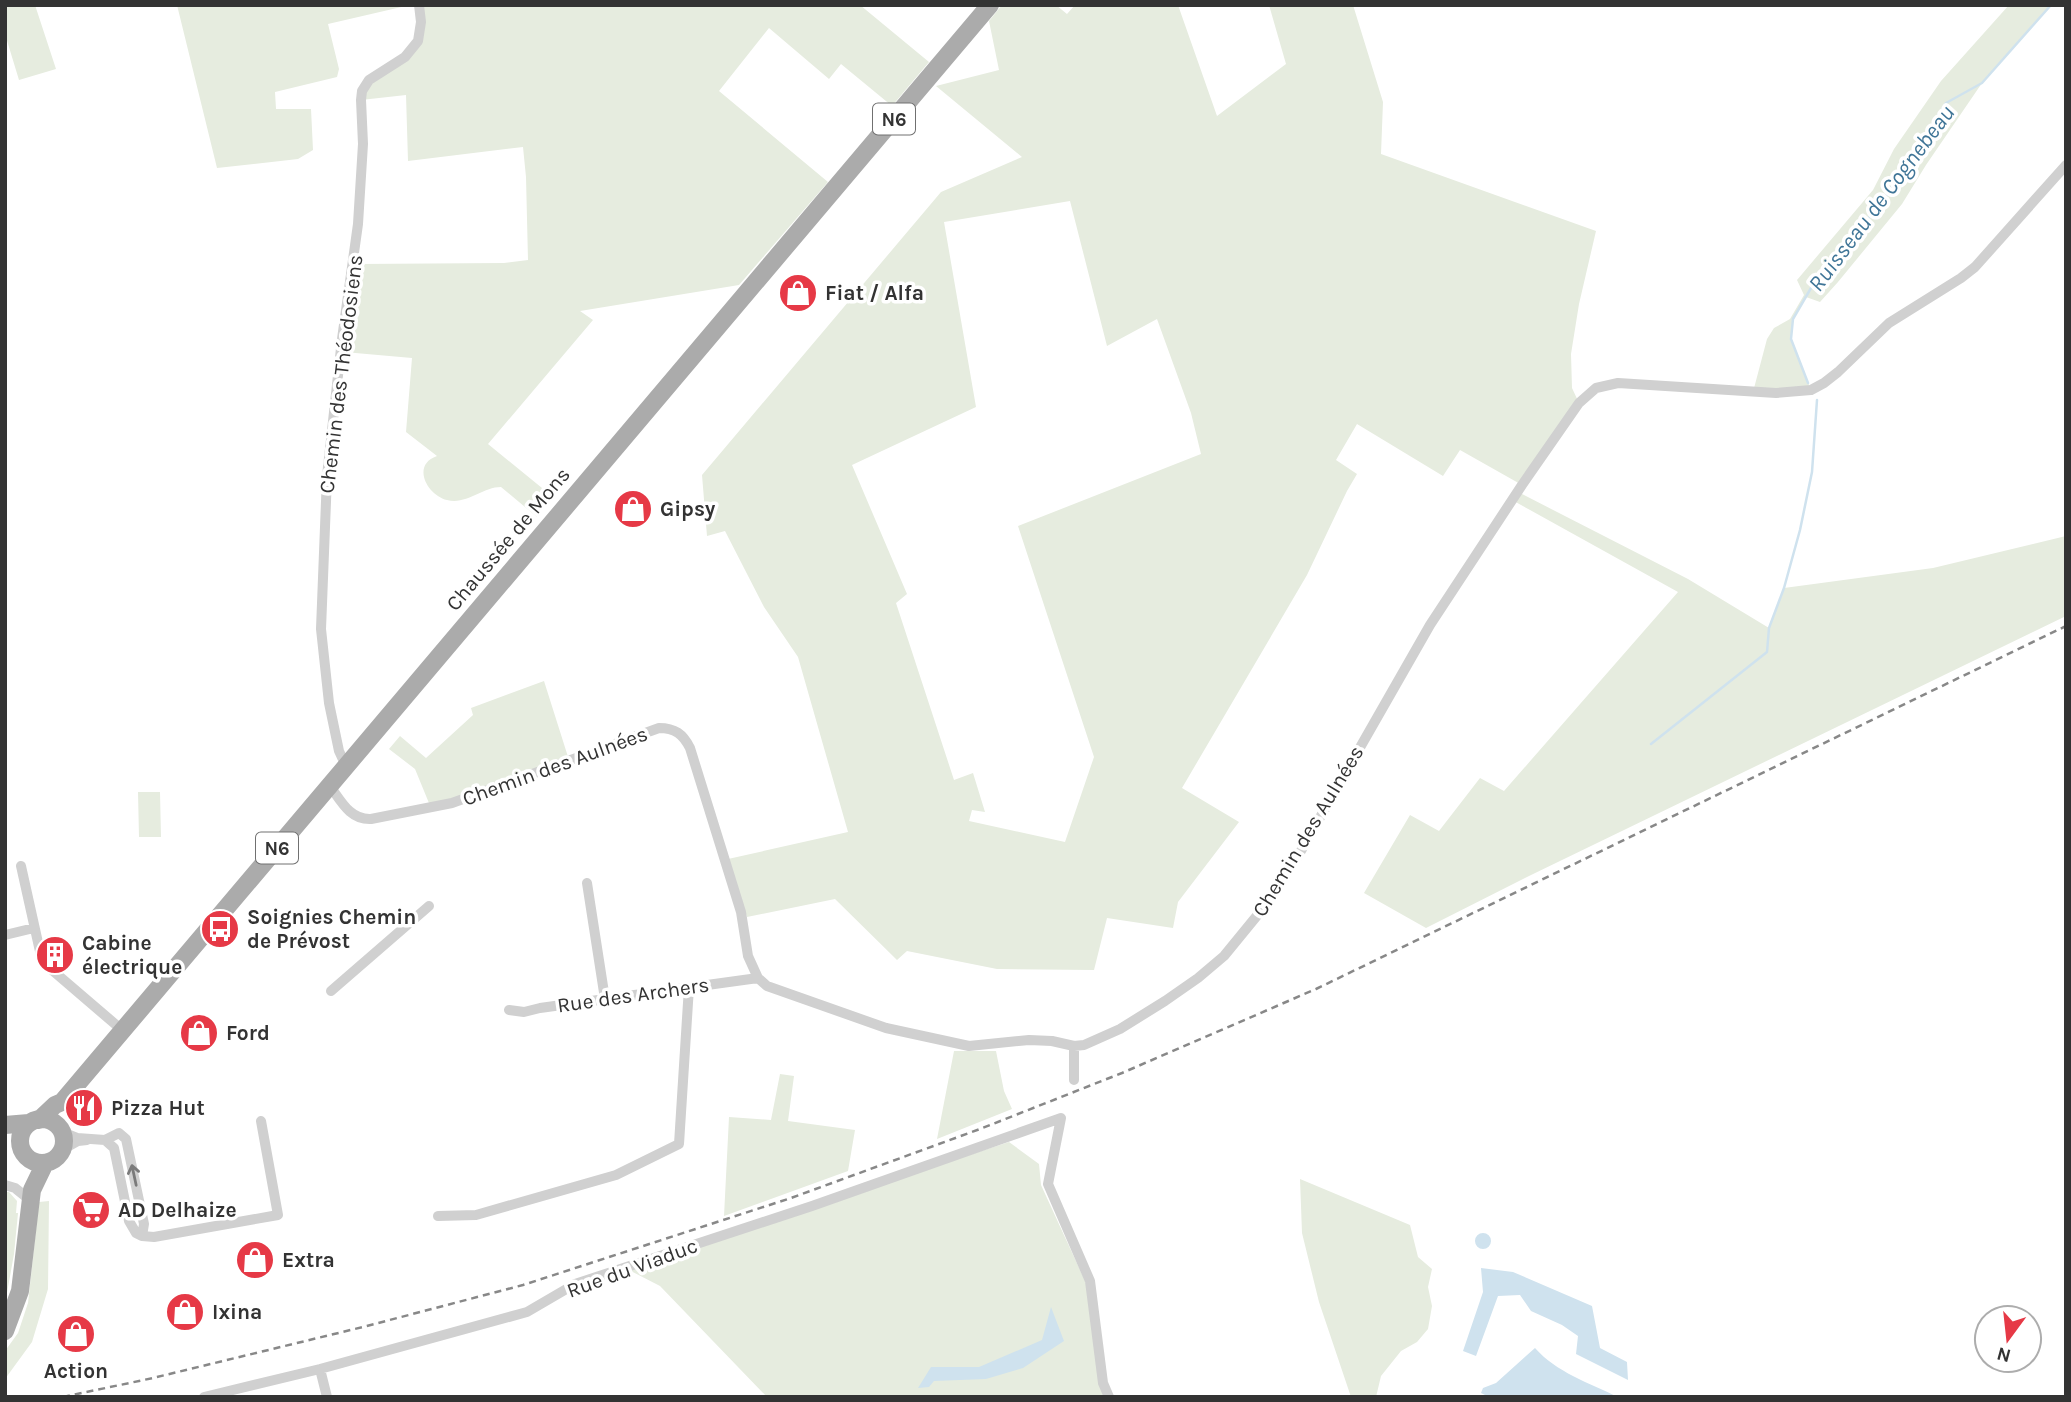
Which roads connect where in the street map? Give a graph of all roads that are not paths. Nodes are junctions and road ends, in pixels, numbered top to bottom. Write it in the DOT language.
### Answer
graph roads {
  1 [pos="419,5"];
  2 [pos="990,5"];
  3 [pos="2066,165"];
  4 [pos="346,766"];
  5 [pos="330,786"];
  6 [pos="21,866"];
  7 [pos="587,883"];
  8 [pos="429,906"];
  9 [pos="34,928"];
  10 [pos="5,935"];
  11 [pos="758,978"];
  12 [pos="689,987"];
  13 [pos="331,991"];
  14 [pos="605,999"];
  15 [pos="509,1010"];
  16 [pos="122,1030"];
  17 [pos="1074,1046"];
  18 [pos="1074,1080"];
  19 [pos="62,1102"];
  20 [pos="261,1121"];
  21 [pos="34,1122"];
  22 [pos="5,1127"];
  23 [pos="61,1137"];
  24 [pos="90,1139"];
  25 [pos="23,1149"];
  26 [pos="45,1163"];
  27 [pos="5,1185"];
  28 [pos="31,1195"];
  29 [pos="438,1216"];
  30 [pos="5,1331"];
  31 [pos="320,1369"];
  32 [pos="204,1397"];
  33 [pos="327,1397"];
  34 [pos="1109,1397"];
  1 -- 4 [label="street, Chemin des Théodosiens"];
  2 -- 4 [label="main road, Chaussée de Mons / N6"];
  3 -- 17 [label="street, Chemin des Aulnées"];
  4 -- 5 [label="main road, Chaussée de Mons / N6"];
  5 -- 11 [label="street, Chemin des Aulnées"];
  5 -- 16 [label="main road, Chaussée de Mons / N6"];
  6 -- 9 [label="street"];
  7 -- 14 [label="street"];
  8 -- 13 [label="street"];
  9 -- 10 [label="street"];
  9 -- 16 [label="street"];
  11 -- 12 [label="street, Rue des Archers"];
  11 -- 17 [label="street, Chemin des Aulnées"];
  12 -- 14 [label="street, Rue des Archers"];
  12 -- 29 [label="street"];
  14 -- 15 [label="street, Rue des Archers"];
  16 -- 19 [label="main road, Chaussée de Mons / N6"];
  17 -- 18 [label="street"];
  19 -- 21 [label="main road, Chaussée de Mons / N6"];
  19 -- 23 [label="main road"];
  20 -- 24 [label="street"];
  21 -- 22 [label="main road"];
  21 -- 23 [label="main road"];
  21 -- 25 [label="main road"];
  22 -- 25 [label="main road"];
  23 -- 24 [label="street"];
  23 -- 24 [label="street"];
  23 -- 26 [label="main road"];
  25 -- 26 [label="main road"];
  25 -- 28 [label="main road"];
  26 -- 28 [label="main road"];
  27 -- 28 [label="street"];
  28 -- 30 [label="main road"];
  31 -- 32 [label="street, Rue du Viaduc"];
  31 -- 33 [label="street"];
  31 -- 34 [label="street, Rue du Viaduc"];
}
